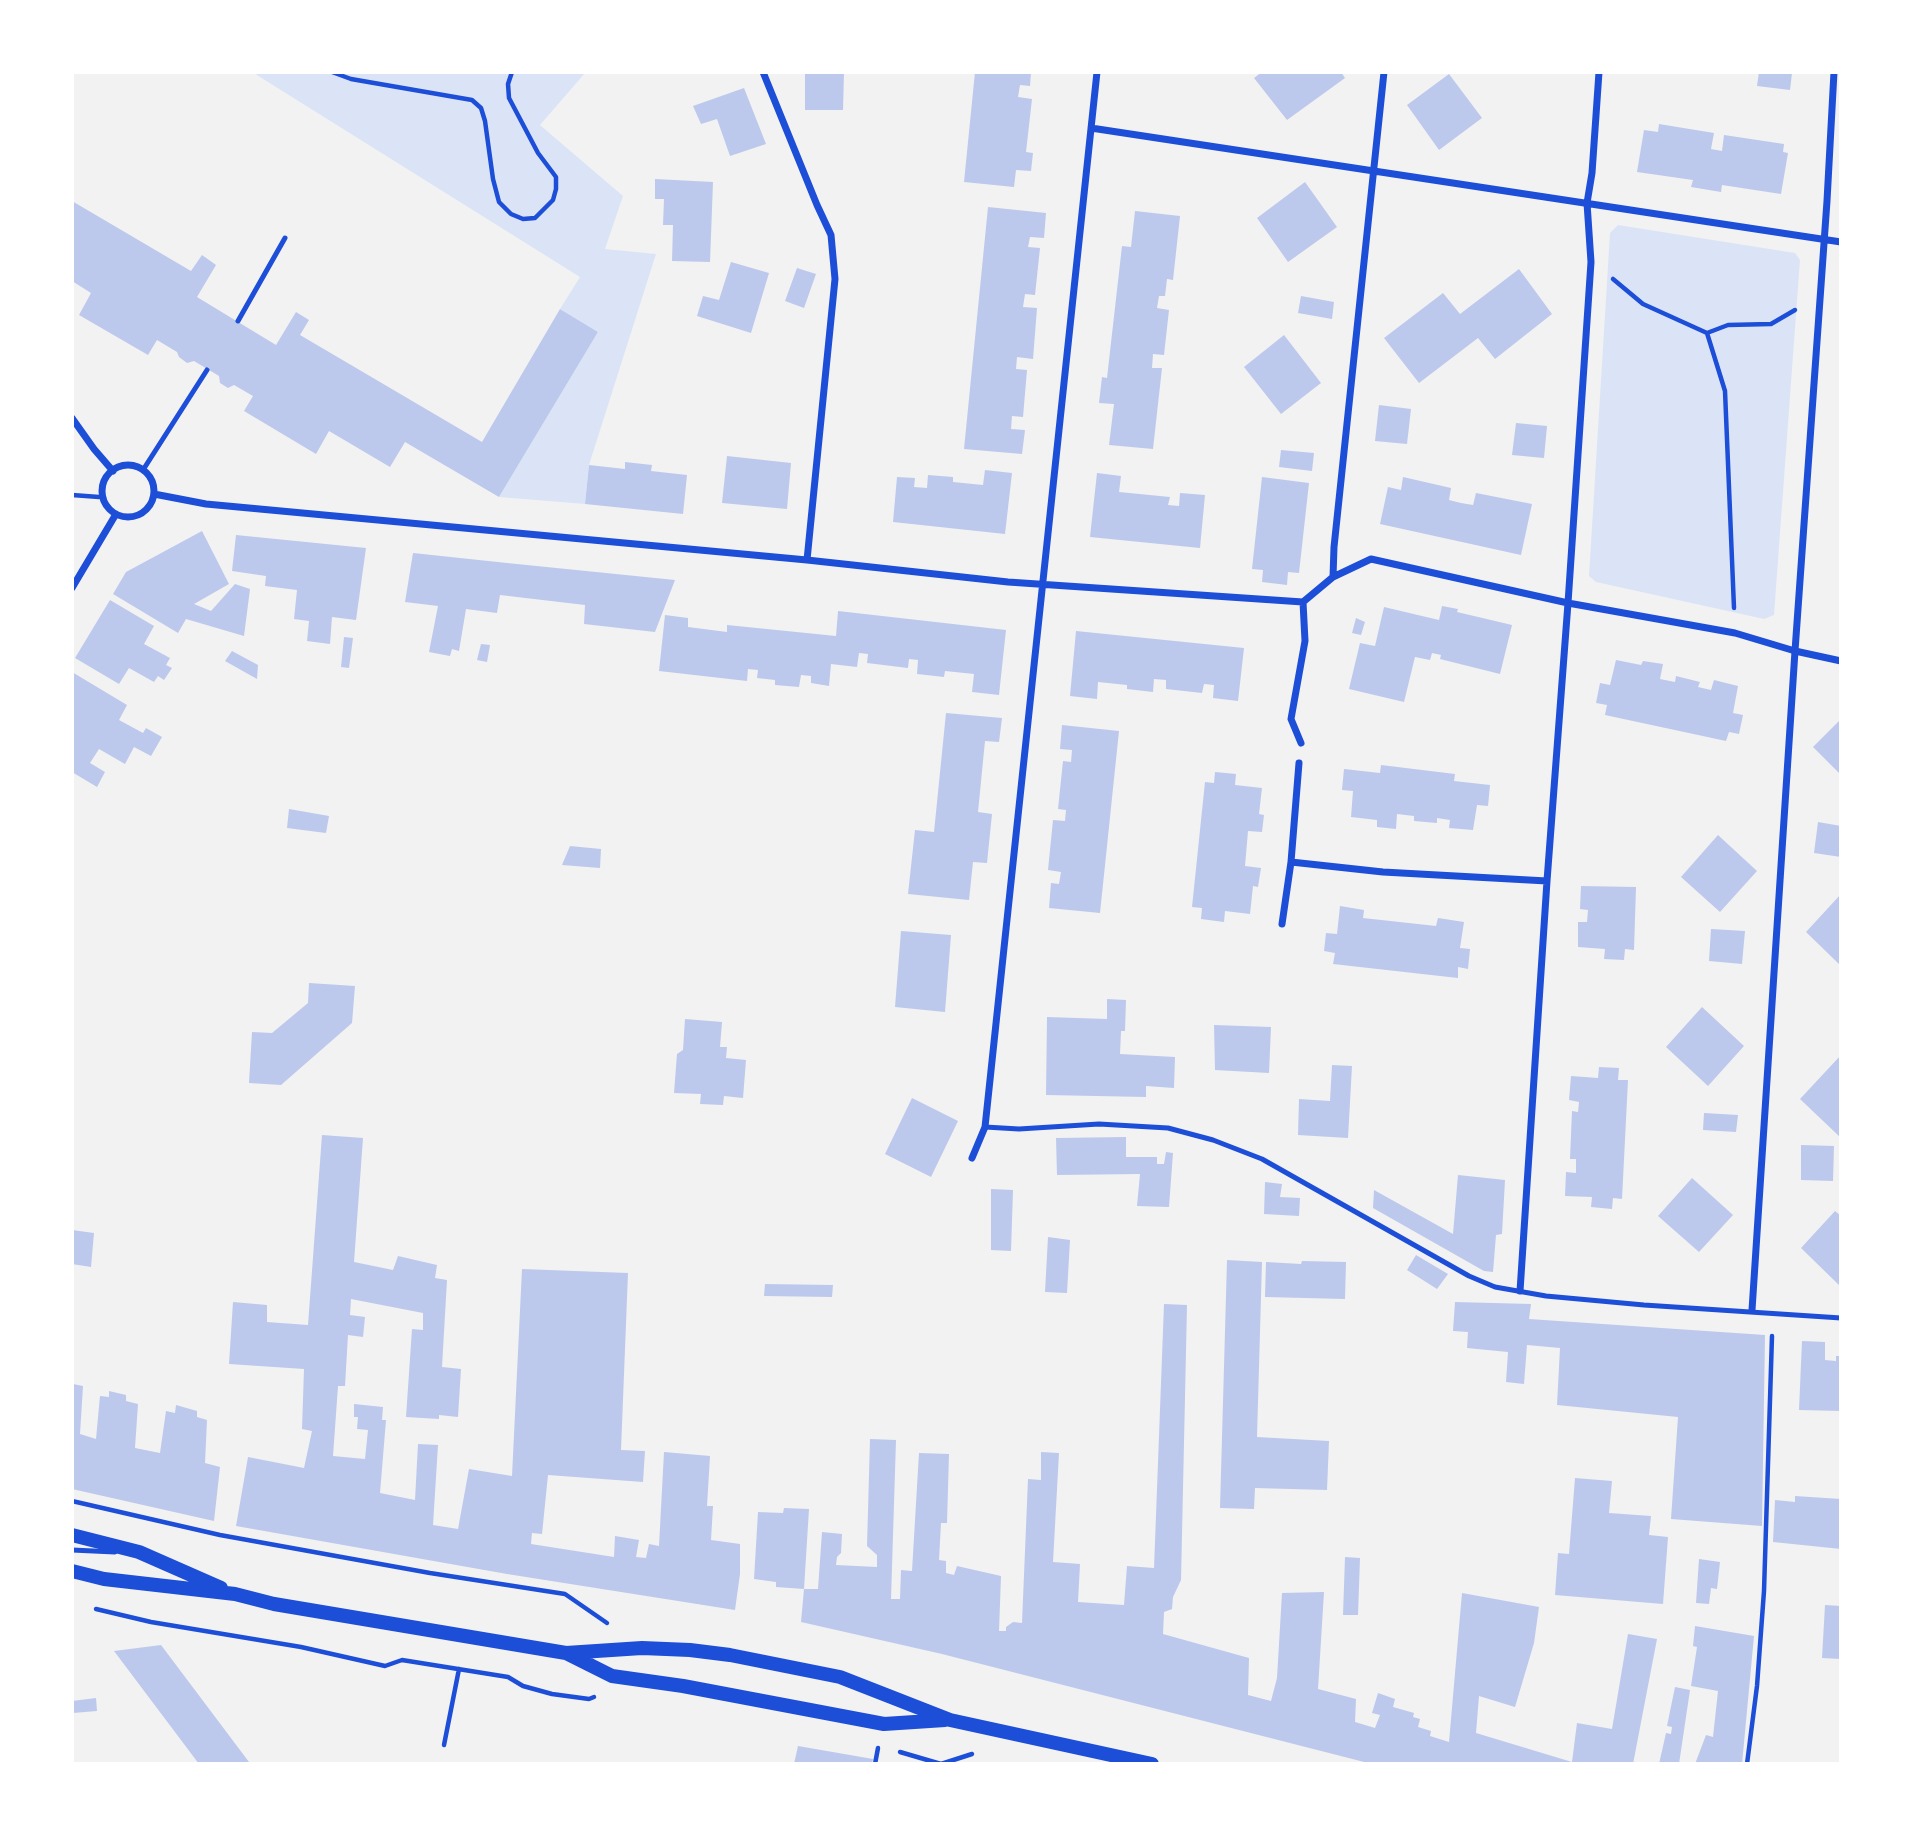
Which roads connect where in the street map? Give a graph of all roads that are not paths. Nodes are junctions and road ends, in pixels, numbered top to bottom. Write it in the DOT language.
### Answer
graph roads {
  1 [pos="763,72"];
  2 [pos="1097,72"];
  3 [pos="1384,72"];
  4 [pos="1599,72"];
  5 [pos="1834,72"];
  6 [pos="1091,128"];
  7 [pos="1373,171"];
  8 [pos="1587,203"];
  9 [pos="285,238"];
  10 [pos="1824,239"];
  11 [pos="1841,242"];
  12 [pos="238,321"];
  13 [pos="207,370"];
  14 [pos="72,418"];
  15 [pos="143,470"];
  16 [pos="113,471"];
  17 [pos="154,494"];
  18 [pos="116,514"];
  19 [pos="807,560"];
  20 [pos="1333,577"];
  21 [pos="1043,584"];
  22 [pos="72,588"];
  23 [pos="1303,603"];
  24 [pos="1569,603"];
  25 [pos="1795,652"];
  26 [pos="1841,661"];
  27 [pos="1301,743"];
  28 [pos="1299,763"];
  29 [pos="1291,862"];
  30 [pos="1547,881"];
  31 [pos="1282,924"];
  32 [pos="985,1127"];
  33 [pos="972,1158"];
  34 [pos="1520,1291"];
  35 [pos="1752,1310"];
  36 [pos="1841,1318"];
  37 [pos="72,1535"];
  38 [pos="72,1550"];
  39 [pos="139,1552"];
  40 [pos="72,1571"];
  41 [pos="235,1594"];
  42 [pos="566,1653"];
  43 [pos="950,1720"];
  44 [pos="1153,1764"];
  1 -- 19 [label="street"];
  2 -- 6 [label="street"];
  3 -- 7 [label="street"];
  4 -- 8 [label="street"];
  5 -- 10 [label="street"];
  6 -- 7 [label="street"];
  6 -- 21 [label="street"];
  7 -- 8 [label="street"];
  7 -- 20 [label="street"];
  8 -- 10 [label="street"];
  8 -- 24 [label="street"];
  9 -- 12 [label="lane"];
  10 -- 11 [label="street"];
  10 -- 25 [label="street"];
  13 -- 15 [label="lane"];
  14 -- 16 [label="street"];
  15 -- 16 [label="street"];
  15 -- 17 [label="street"];
  16 -- 18 [label="street"];
  17 -- 18 [label="street"];
  17 -- 19 [label="street"];
  18 -- 22 [label="street"];
  19 -- 21 [label="street"];
  20 -- 23 [label="street"];
  20 -- 24 [label="street"];
  21 -- 23 [label="street"];
  21 -- 32 [label="street"];
  23 -- 27 [label="street"];
  24 -- 25 [label="street"];
  24 -- 30 [label="street"];
  25 -- 26 [label="street"];
  25 -- 35 [label="street"];
  28 -- 29 [label="street"];
  29 -- 30 [label="street"];
  29 -- 31 [label="street"];
  30 -- 34 [label="street"];
  32 -- 33 [label="street"];
  32 -- 34 [label="lane"];
  34 -- 35 [label="lane"];
  35 -- 36 [label="lane"];
  37 -- 39 [label="main road"];
  38 -- 39 [label="lane"];
  39 -- 41 [label="main road"];
  40 -- 41 [label="main road"];
  41 -- 42 [label="main road"];
  42 -- 43 [label="main road"];
  42 -- 43 [label="main road"];
  43 -- 44 [label="main road"];
}
